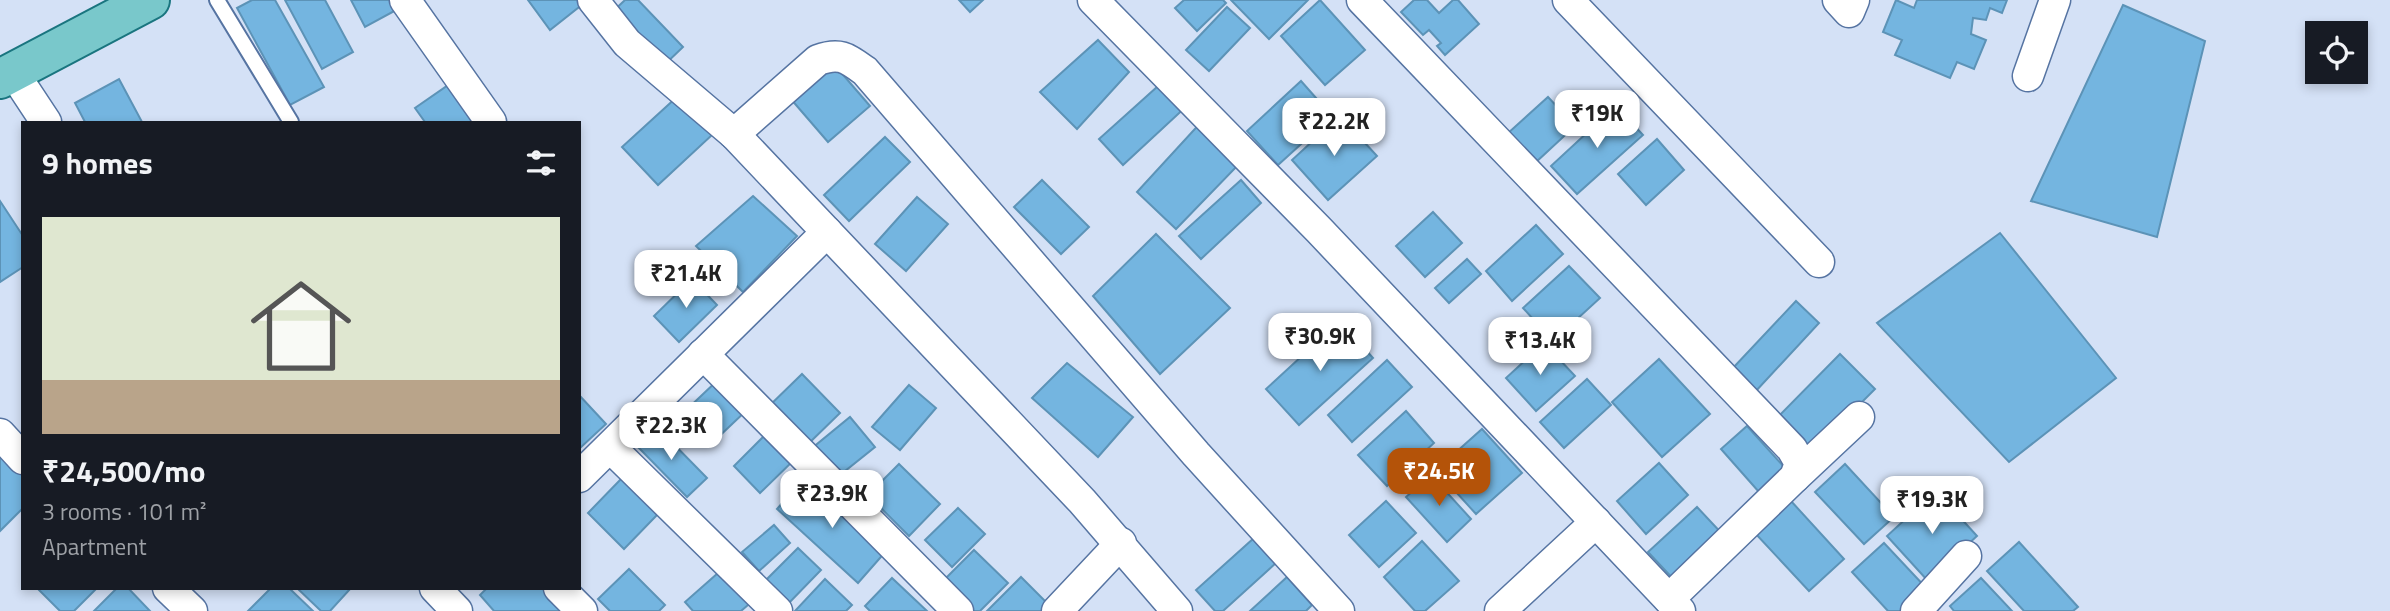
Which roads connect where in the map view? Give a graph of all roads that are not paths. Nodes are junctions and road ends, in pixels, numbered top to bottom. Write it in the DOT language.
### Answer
graph roads {
  1 [pos="150,0"];
  2 [pos="217,0"];
  3 [pos="405,0"];
  4 [pos="593,0"];
  5 [pos="1093,0"];
  6 [pos="1362,0"];
  7 [pos="1568,0"];
  8 [pos="1838,0"];
  9 [pos="1854,0"];
  10 [pos="2055,0"];
  11 [pos="7,76"];
  12 [pos="2028,76"];
  13 [pos="45,121"];
  14 [pos="290,121"];
  15 [pos="490,121"];
  16 [pos="734,134"];
  17 [pos="827,232"];
  18 [pos="1819,262"];
  19 [pos="703,354"];
  20 [pos="1859,417"];
  21 [pos="0,434"];
  22 [pos="610,447"];
  23 [pos="21,457"];
  24 [pos="581,476"];
  25 [pos="1794,477"];
  26 [pos="1596,522"];
  27 [pos="1121,543"];
  28 [pos="1966,556"];
  29 [pos="170,590"];
  30 [pos="561,590"];
  31 [pos="1675,605"];
  32 [pos="192,611"];
  33 [pos="582,611"];
  34 [pos="777,611"];
  35 [pos="958,611"];
  36 [pos="1057,611"];
  37 [pos="1177,611"];
  38 [pos="1339,611"];
  39 [pos="1500,611"];
  40 [pos="1916,611"];
  1 -- 11 [label="main road"];
  2 -- 14 [label="lane"];
  3 -- 15 [label="street"];
  4 -- 16 [label="street"];
  5 -- 26 [label="street"];
  6 -- 25 [label="street"];
  7 -- 18 [label="street"];
  8 -- 9 [label="street"];
  10 -- 12 [label="street"];
  11 -- 13 [label="street"];
  16 -- 17 [label="street"];
  16 -- 38 [label="street"];
  17 -- 19 [label="street"];
  17 -- 27 [label="street"];
  19 -- 22 [label="street"];
  19 -- 35 [label="street"];
  20 -- 25 [label="street"];
  21 -- 23 [label="street"];
  22 -- 24 [label="street"];
  22 -- 34 [label="street"];
  25 -- 31 [label="street"];
  26 -- 31 [label="street"];
  26 -- 39 [label="street"];
  27 -- 36 [label="street"];
  27 -- 37 [label="street"];
  28 -- 40 [label="street"];
  29 -- 32 [label="street"];
  30 -- 33 [label="street"];
}
